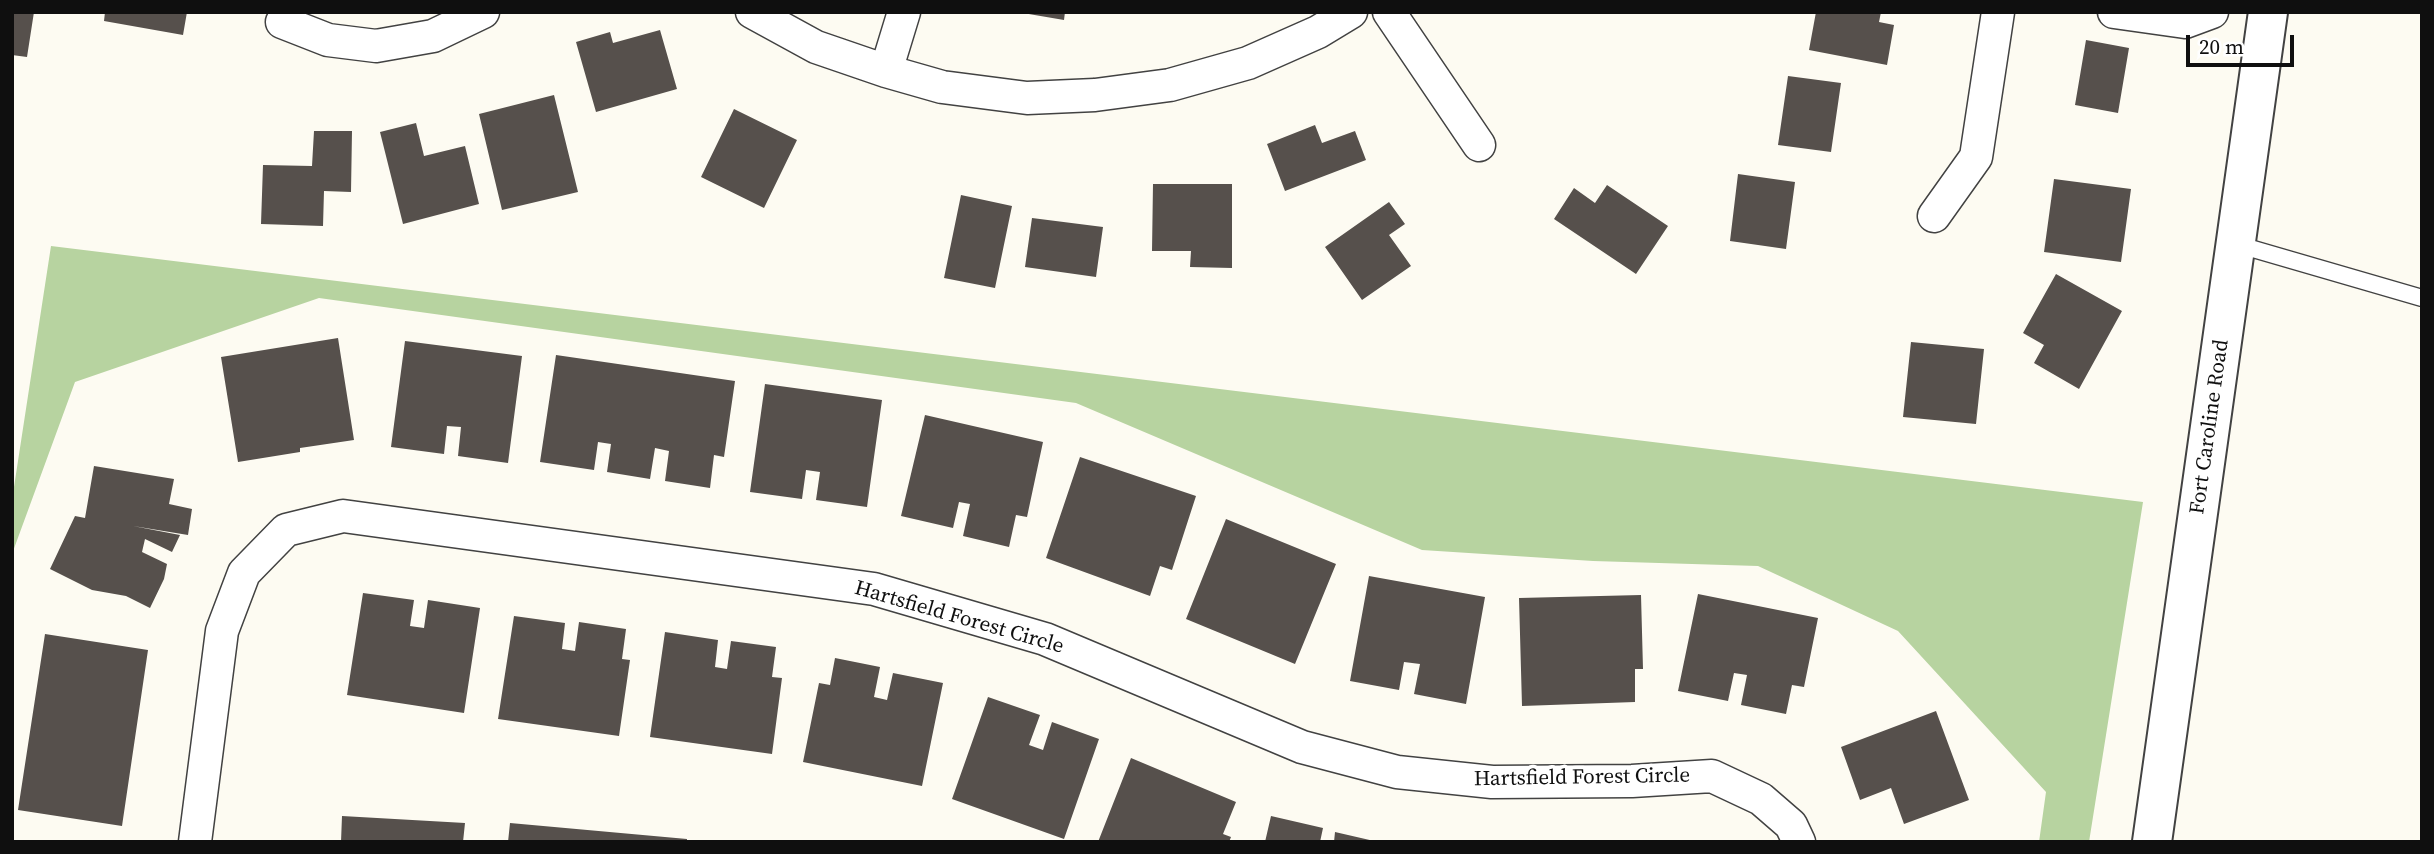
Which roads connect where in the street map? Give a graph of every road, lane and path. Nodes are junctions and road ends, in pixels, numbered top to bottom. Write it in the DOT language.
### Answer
graph roads {
  1 [pos="483,12"];
  2 [pos="751,12"];
  3 [pos="904,12"];
  4 [pos="1350,12"];
  5 [pos="1389,12"];
  6 [pos="1998,12"];
  7 [pos="2114,12"];
  8 [pos="2212,12"];
  9 [pos="2269,12"];
  10 [pos="282,22"];
  11 [pos="886,71"];
  12 [pos="1479,145"];
  13 [pos="1934,216"];
  14 [pos="2236,244"];
  15 [pos="2422,298"];
  16 [pos="195,842"];
  17 [pos="1799,842"];
  18 [pos="2152,842"];
  1 -- 10 [label="street"];
  2 -- 11 [label="street"];
  3 -- 11 [label="street"];
  4 -- 11 [label="street"];
  5 -- 12 [label="street"];
  6 -- 13 [label="street"];
  7 -- 8 [label="street"];
  9 -- 14 [label="street, Fort Caroline Road"];
  14 -- 15 [label="lane"];
  14 -- 18 [label="street, Fort Caroline Road"];
  16 -- 17 [label="street, Hartsfield Forest Circle"];
}
